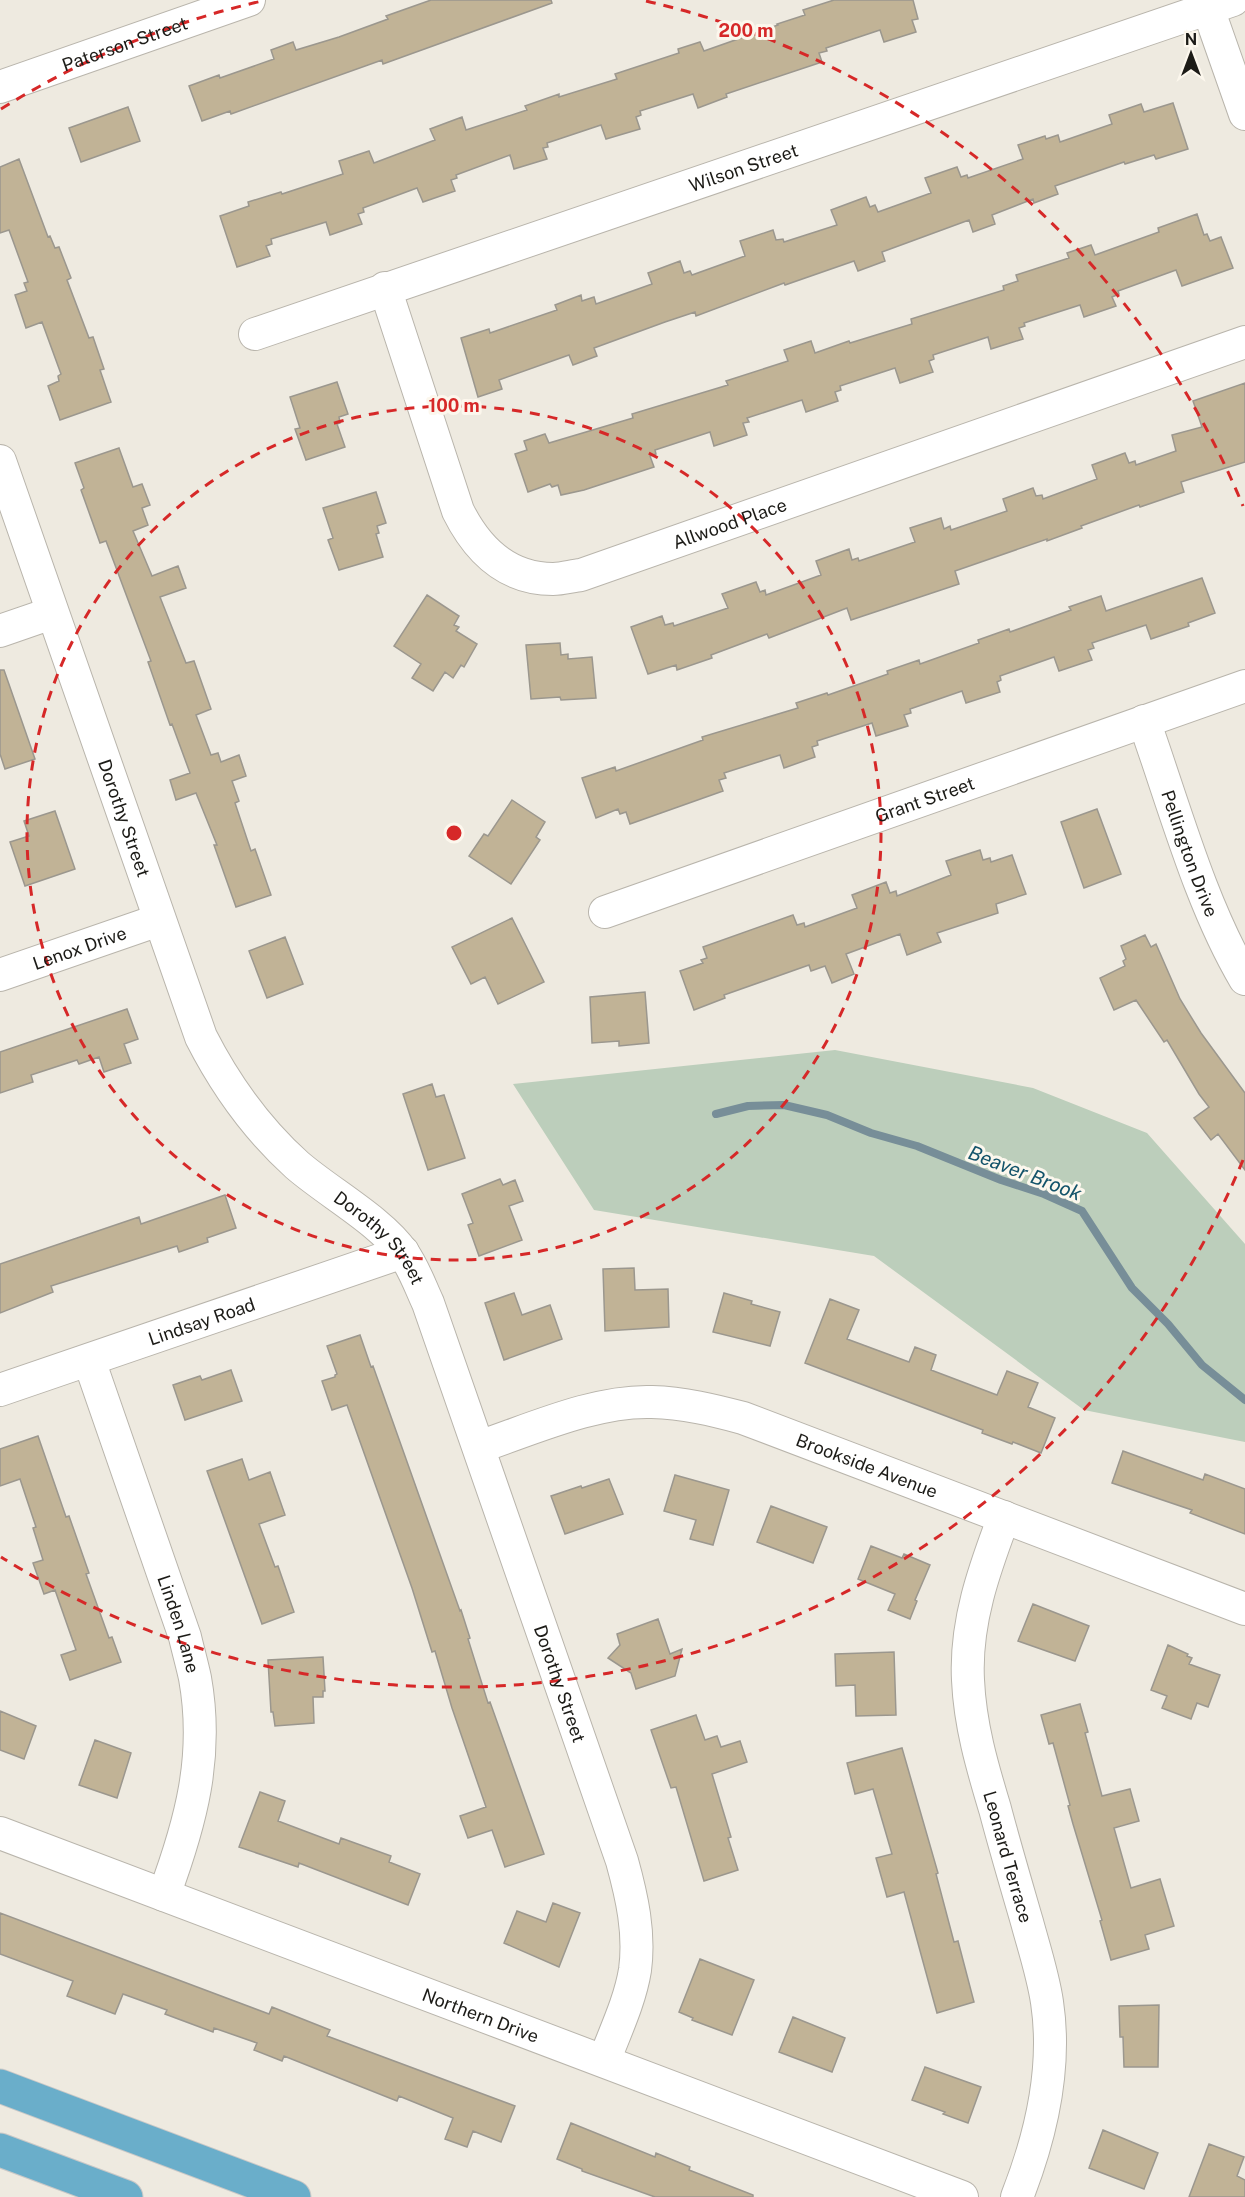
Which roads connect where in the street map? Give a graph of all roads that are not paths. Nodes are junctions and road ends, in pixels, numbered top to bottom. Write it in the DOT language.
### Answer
graph roads {
  1 [pos="249,0"];
  2 [pos="1215,3"];
  3 [pos="0,87"];
  4 [pos="1245,114"];
  5 [pos="385,288"];
  6 [pos="255,334"];
  7 [pos="1245,342"];
  8 [pos="0,461"];
  9 [pos="52,613"];
  10 [pos="0,631"];
  11 [pos="1245,686"];
  12 [pos="1144,721"];
  13 [pos="605,912"];
  14 [pos="159,920"];
  15 [pos="0,975"];
  16 [pos="1245,979"];
  17 [pos="403,1252"];
  18 [pos="89,1359"];
  19 [pos="0,1390"];
  20 [pos="479,1447"];
  21 [pos="1004,1517"];
  22 [pos="1245,1609"];
  23 [pos="0,1833"];
  24 [pos="164,1895"];
  25 [pos="604,2061"];
  26 [pos="0,2086"];
  27 [pos="0,2150"];
  28 [pos="126,2197"];
  29 [pos="294,2197"];
  30 [pos="962,2197"];
  31 [pos="1017,2197"];
  1 -- 3 [label="street, Paterson Street"];
  2 -- 4 [label="street"];
  2 -- 5 [label="street, Wilson Street"];
  5 -- 6 [label="street, Wilson Street"];
  5 -- 7 [label="street, Allwood Place"];
  8 -- 9 [label="street, Dorothy Street"];
  9 -- 10 [label="street"];
  9 -- 14 [label="street, Dorothy Street"];
  11 -- 12 [label="street, Grant Street"];
  12 -- 13 [label="street, Grant Street"];
  12 -- 16 [label="street, Pellington Drive"];
  14 -- 15 [label="street, Lenox Drive"];
  14 -- 17 [label="street, Dorothy Street"];
  17 -- 18 [label="street, Lindsay Road"];
  17 -- 20 [label="street, Dorothy Street"];
  18 -- 19 [label="street, Lindsay Road"];
  18 -- 24 [label="street, Linden Lane"];
  20 -- 21 [label="street, Brookside Avenue"];
  20 -- 25 [label="street, Dorothy Street"];
  21 -- 22 [label="street, Brookside Avenue"];
  21 -- 31 [label="street, Leonard Terrace"];
  23 -- 24 [label="street, Northern Drive"];
  24 -- 25 [label="street, Northern Drive"];
  25 -- 30 [label="street, Northern Drive"];
  26 -- 29 [label="highway"];
  27 -- 28 [label="highway"];
}
